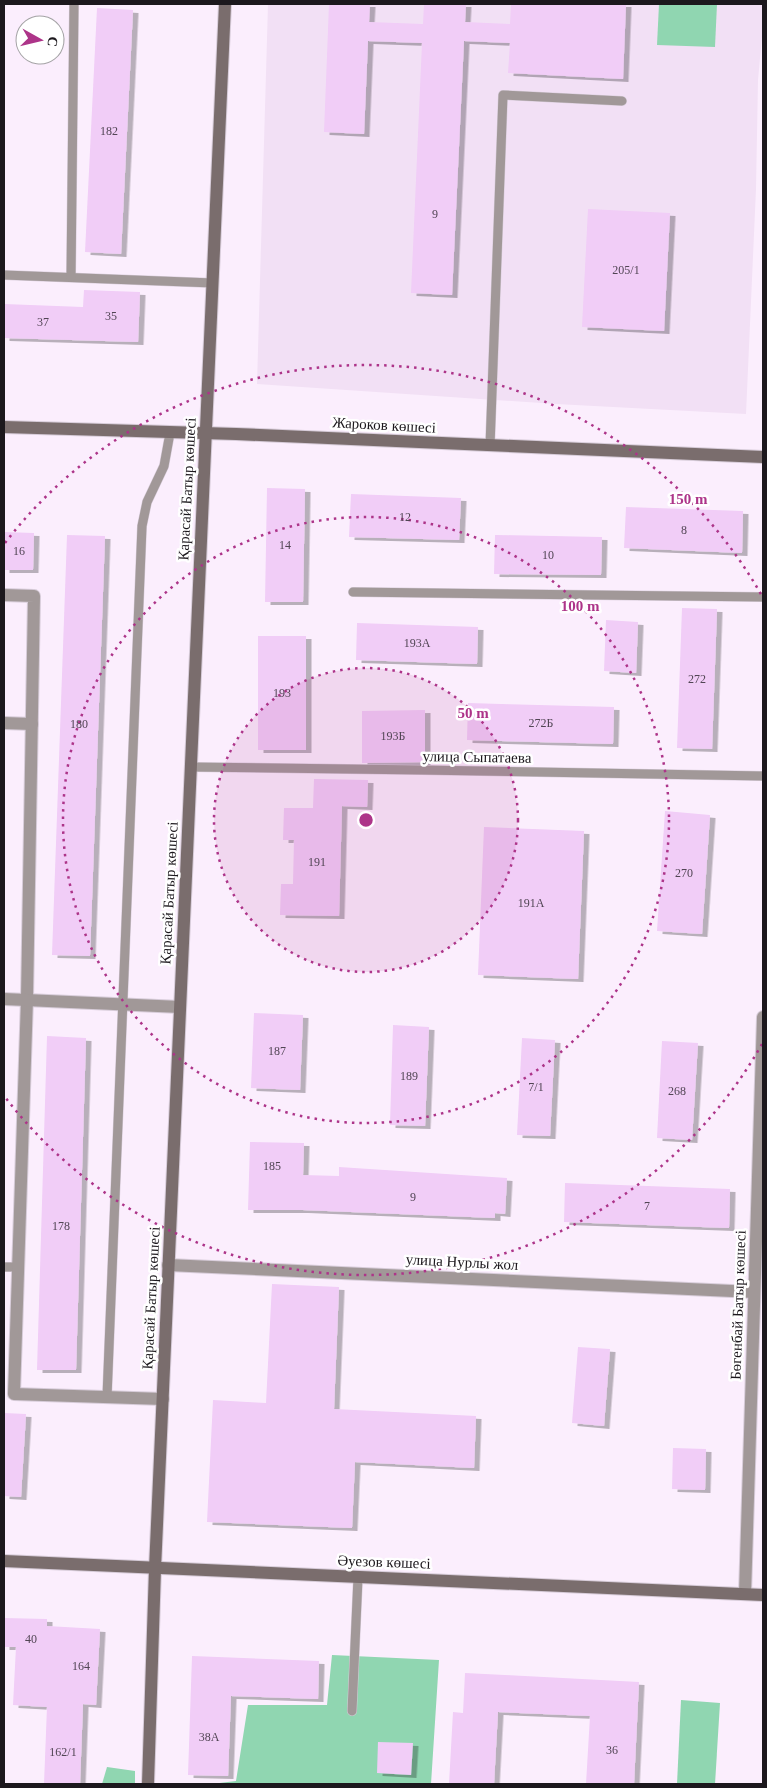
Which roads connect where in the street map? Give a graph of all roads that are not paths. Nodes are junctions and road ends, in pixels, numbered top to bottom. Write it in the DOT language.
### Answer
graph roads {
  1 [pos="74,4"];
  2 [pos="225,4"];
  3 [pos="622,101"];
  4 [pos="4,275"];
  5 [pos="71,277"];
  6 [pos="213,283"];
  7 [pos="4,427"];
  8 [pos="170,432"];
  9 [pos="206,434"];
  10 [pos="490,446"];
  11 [pos="763,457"];
  12 [pos="353,592"];
  13 [pos="4,595"];
  14 [pos="763,597"];
  15 [pos="4,723"];
  16 [pos="32,724"];
  17 [pos="191,767"];
  18 [pos="763,776"];
  19 [pos="4,999"];
  20 [pos="27,1000"];
  21 [pos="123,1004"];
  22 [pos="180,1008"];
  23 [pos="763,1017"];
  24 [pos="759,1245"];
  25 [pos="168,1265"];
  26 [pos="4,1267"];
  27 [pos="17,1267"];
  28 [pos="759,1268"];
  29 [pos="754,1292"];
  30 [pos="9,1393"];
  31 [pos="107,1397"];
  32 [pos="162,1399"];
  33 [pos="4,1561"];
  34 [pos="155,1568"];
  35 [pos="358,1578"];
  36 [pos="745,1594"];
  37 [pos="763,1595"];
  38 [pos="352,1711"];
  39 [pos="148,1784"];
  1 -- 5 [label="lane"];
  2 -- 6 [label="street, Қарасай Батыр көшесі"];
  3 -- 10 [label="lane"];
  4 -- 5 [label="lane"];
  5 -- 6 [label="lane"];
  6 -- 9 [label="street, Қарасай Батыр көшесі"];
  7 -- 8 [label="street, Жароков көшесі"];
  8 -- 9 [label="street, Жароков көшесі"];
  8 -- 21 [label="lane"];
  9 -- 10 [label="street, Жароков көшесі"];
  9 -- 17 [label="street, Қарасай Батыр көшесі"];
  10 -- 11 [label="street, Жароков көшесі"];
  12 -- 14 [label="lane"];
  13 -- 16 [label="street"];
  15 -- 16 [label="street"];
  16 -- 20 [label="street"];
  17 -- 18 [label="lane, улица Сыпатаева"];
  17 -- 22 [label="street, Қарасай Батыр көшесі"];
  19 -- 20 [label="street"];
  20 -- 21 [label="street"];
  20 -- 27 [label="street"];
  21 -- 22 [label="street"];
  21 -- 31 [label="lane"];
  22 -- 25 [label="street, Қарасай Батыр көшесі"];
  23 -- 24 [label="street, Бөгенбай Батыр көшесі"];
  24 -- 28 [label="street, Бөгенбай Батыр көшесі"];
  25 -- 29 [label="street, улица Нурлы жол"];
  25 -- 32 [label="street, Қарасай Батыр көшесі"];
  26 -- 27 [label="lane"];
  27 -- 30 [label="street"];
  28 -- 29 [label="street, Бөгенбай Батыр көшесі"];
  29 -- 36 [label="street, Бөгенбай Батыр көшесі"];
  30 -- 31 [label="street"];
  31 -- 32 [label="street"];
  32 -- 34 [label="street, Қарасай Батыр көшесі"];
  33 -- 34 [label="street, Әуезов көшесі"];
  34 -- 35 [label="street, Әуезов көшесі"];
  34 -- 39 [label="street, Қарасай Батыр көшесі"];
  35 -- 36 [label="street, Әуезов көшесі"];
  35 -- 38 [label="lane"];
  36 -- 37 [label="street, Әуезов көшесі"];
}
